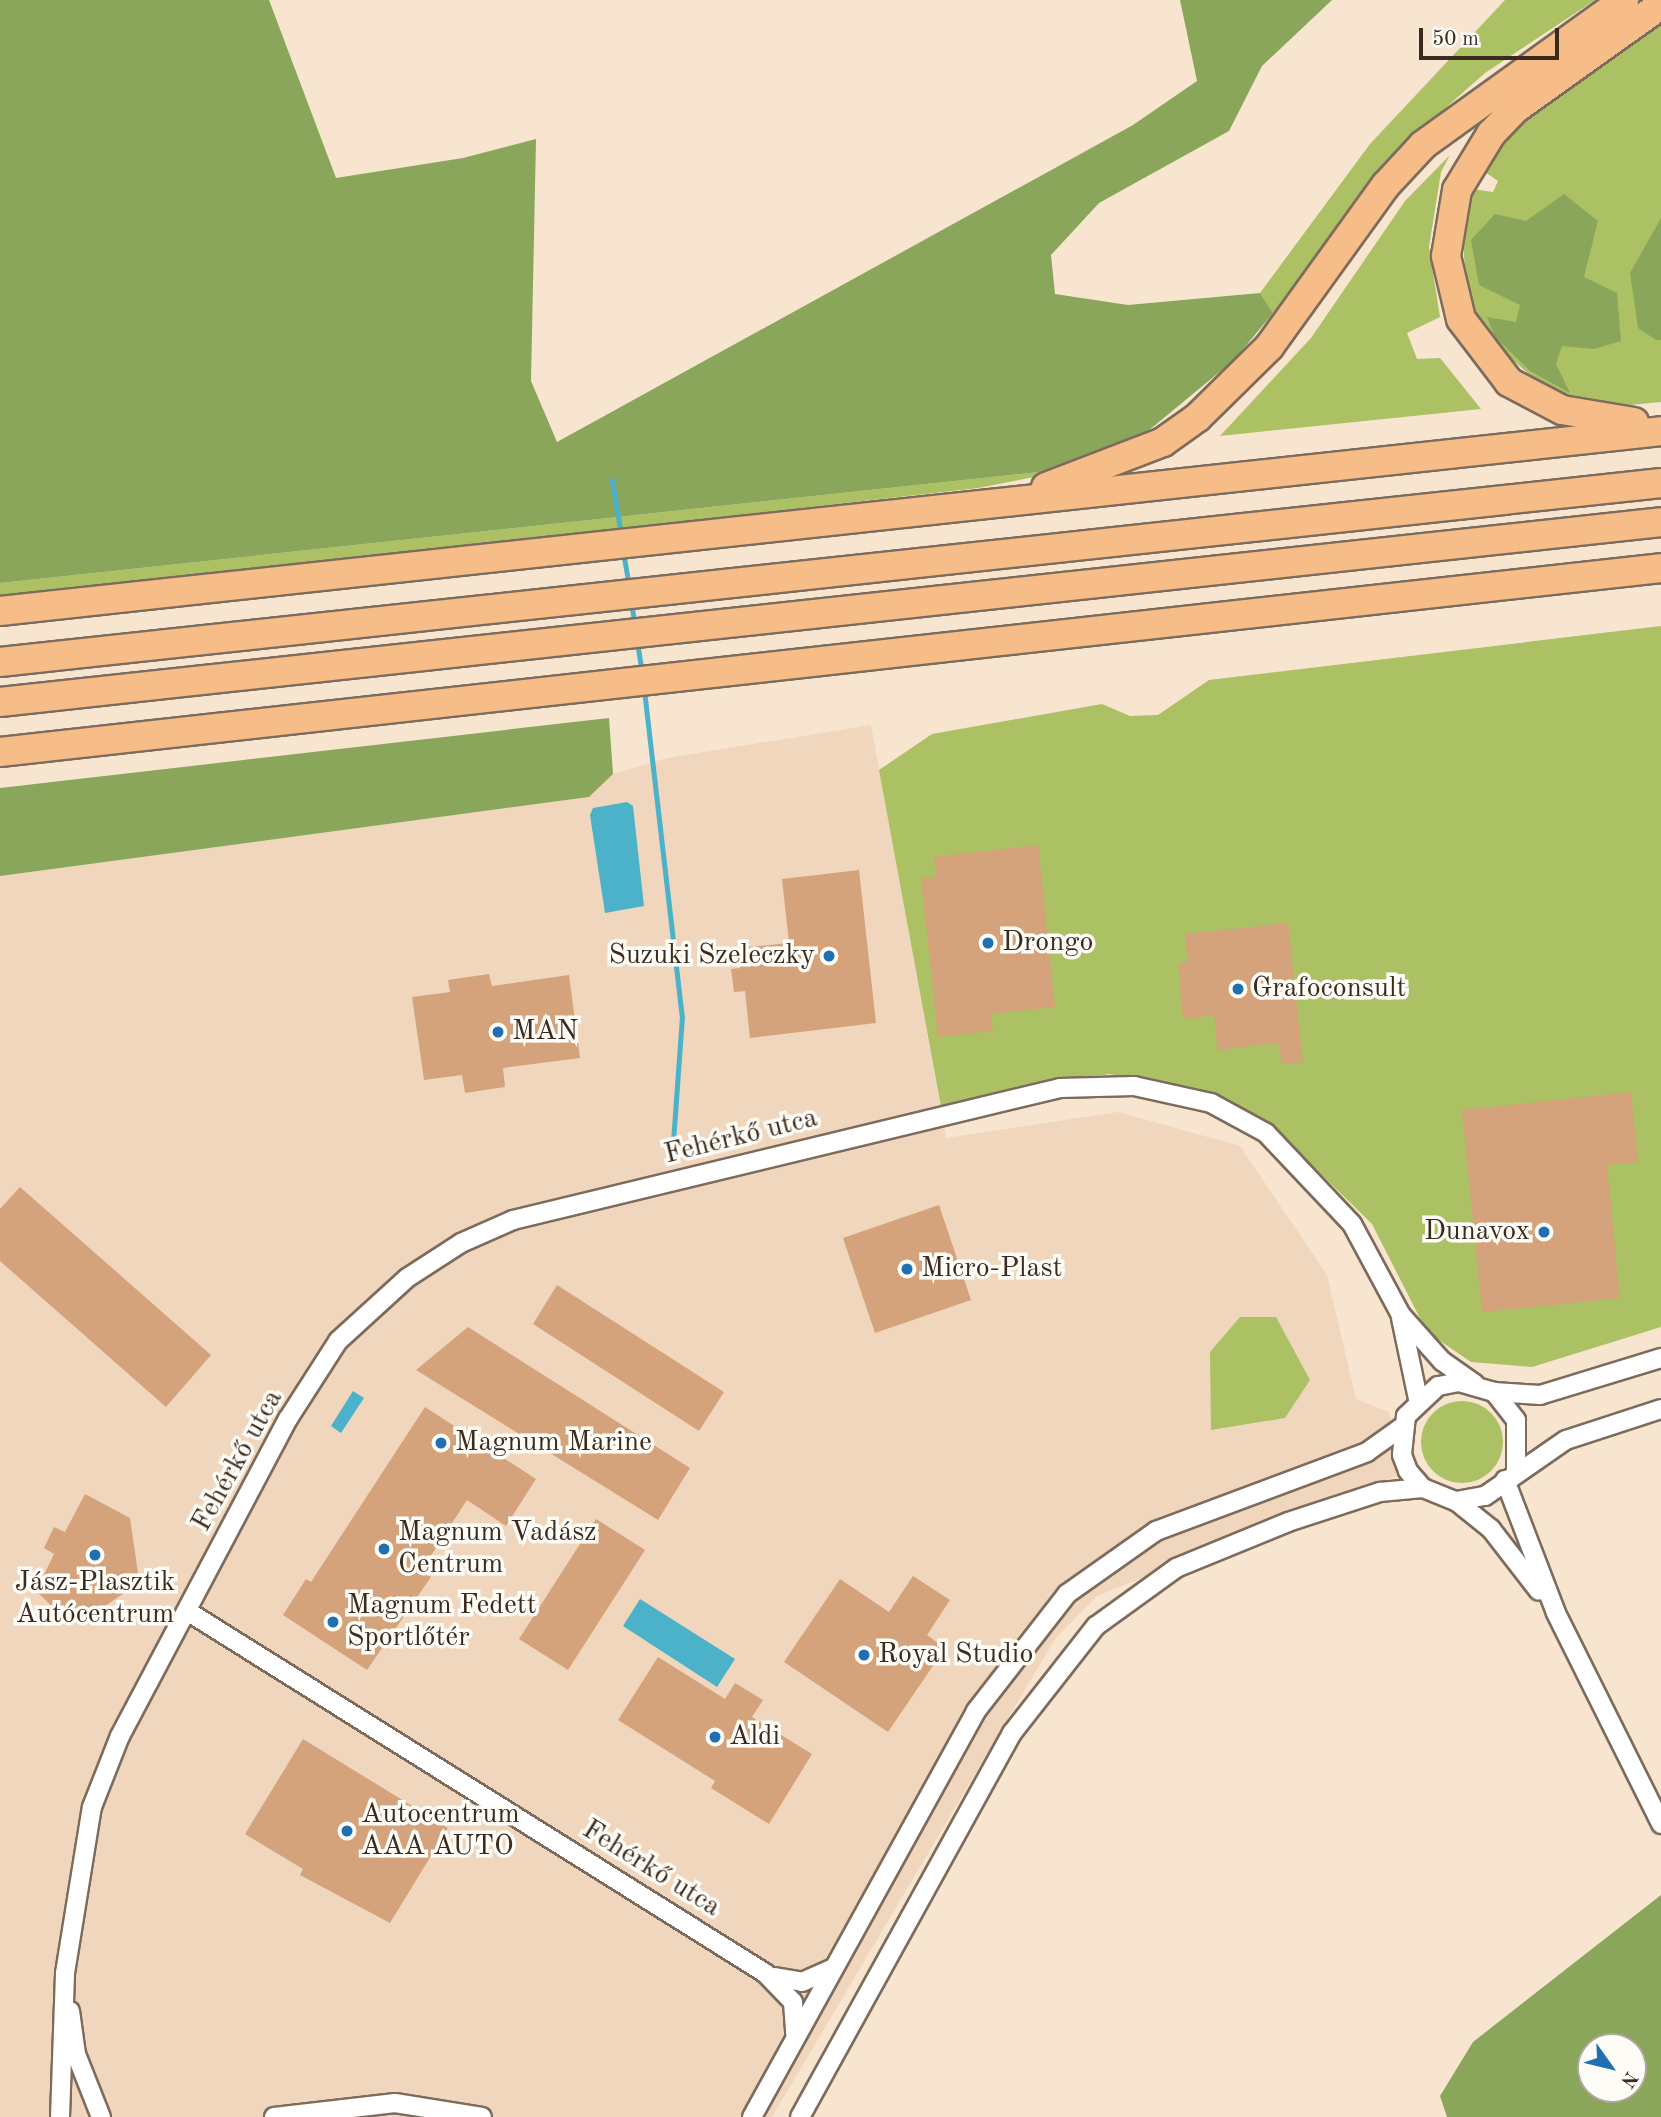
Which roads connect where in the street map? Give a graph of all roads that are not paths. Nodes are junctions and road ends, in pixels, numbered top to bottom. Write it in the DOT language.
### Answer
graph roads {
  1 [pos="1624,0"];
  2 [pos="1661,5"];
  3 [pos="1661,423"];
  4 [pos="1661,431"];
  5 [pos="1661,483"];
  6 [pos="980,504"];
  7 [pos="1661,522"];
  8 [pos="1661,568"];
  9 [pos="0,611"];
  10 [pos="0,662"];
  11 [pos="0,702"];
  12 [pos="2,752"];
  13 [pos="1401,1315"];
  14 [pos="1661,1358"];
  15 [pos="1475,1384"];
  16 [pos="1494,1392"];
  17 [pos="1418,1399"];
  18 [pos="1661,1409"];
  19 [pos="1402,1427"];
  20 [pos="1510,1475"];
  21 [pos="1423,1488"];
  22 [pos="1456,1501"];
  23 [pos="187,1611"];
  24 [pos="1556,1613"];
  25 [pos="1661,1824"];
  26 [pos="836,1966"];
  27 [pos="65,1973"];
  28 [pos="765,1973"];
  29 [pos="793,2041"];
  30 [pos="60,2117"];
  31 [pos="101,2117"];
  32 [pos="274,2117"];
  33 [pos="482,2117"];
  34 [pos="752,2117"];
  35 [pos="800,2117"];
  1 -- 6 [label="highway"];
  2 -- 3 [label="highway"];
  4 -- 6 [label="highway"];
  5 -- 10 [label="highway"];
  6 -- 9 [label="highway"];
  7 -- 11 [label="highway"];
  8 -- 12 [label="highway"];
  13 -- 15 [label="street"];
  13 -- 17 [label="street"];
  13 -- 23 [label="street, Fehérkő utca"];
  14 -- 16 [label="street"];
  15 -- 16 [label="street"];
  15 -- 17 [label="street"];
  16 -- 20 [label="street"];
  17 -- 19 [label="street"];
  18 -- 20 [label="street"];
  19 -- 21 [label="street"];
  19 -- 26 [label="street"];
  20 -- 22 [label="street"];
  20 -- 24 [label="street"];
  21 -- 22 [label="street"];
  21 -- 35 [label="street"];
  22 -- 24 [label="street"];
  23 -- 27 [label="street, Fehérkő utca"];
  23 -- 28 [label="street, Fehérkő utca"];
  24 -- 25 [label="street"];
  26 -- 28 [label="street"];
  26 -- 29 [label="street"];
  27 -- 30 [label="street, Fehérkő utca"];
  27 -- 31 [label="street, Fehérkő utca"];
  28 -- 29 [label="street"];
  29 -- 34 [label="street"];
  32 -- 33 [label="street"];
}
